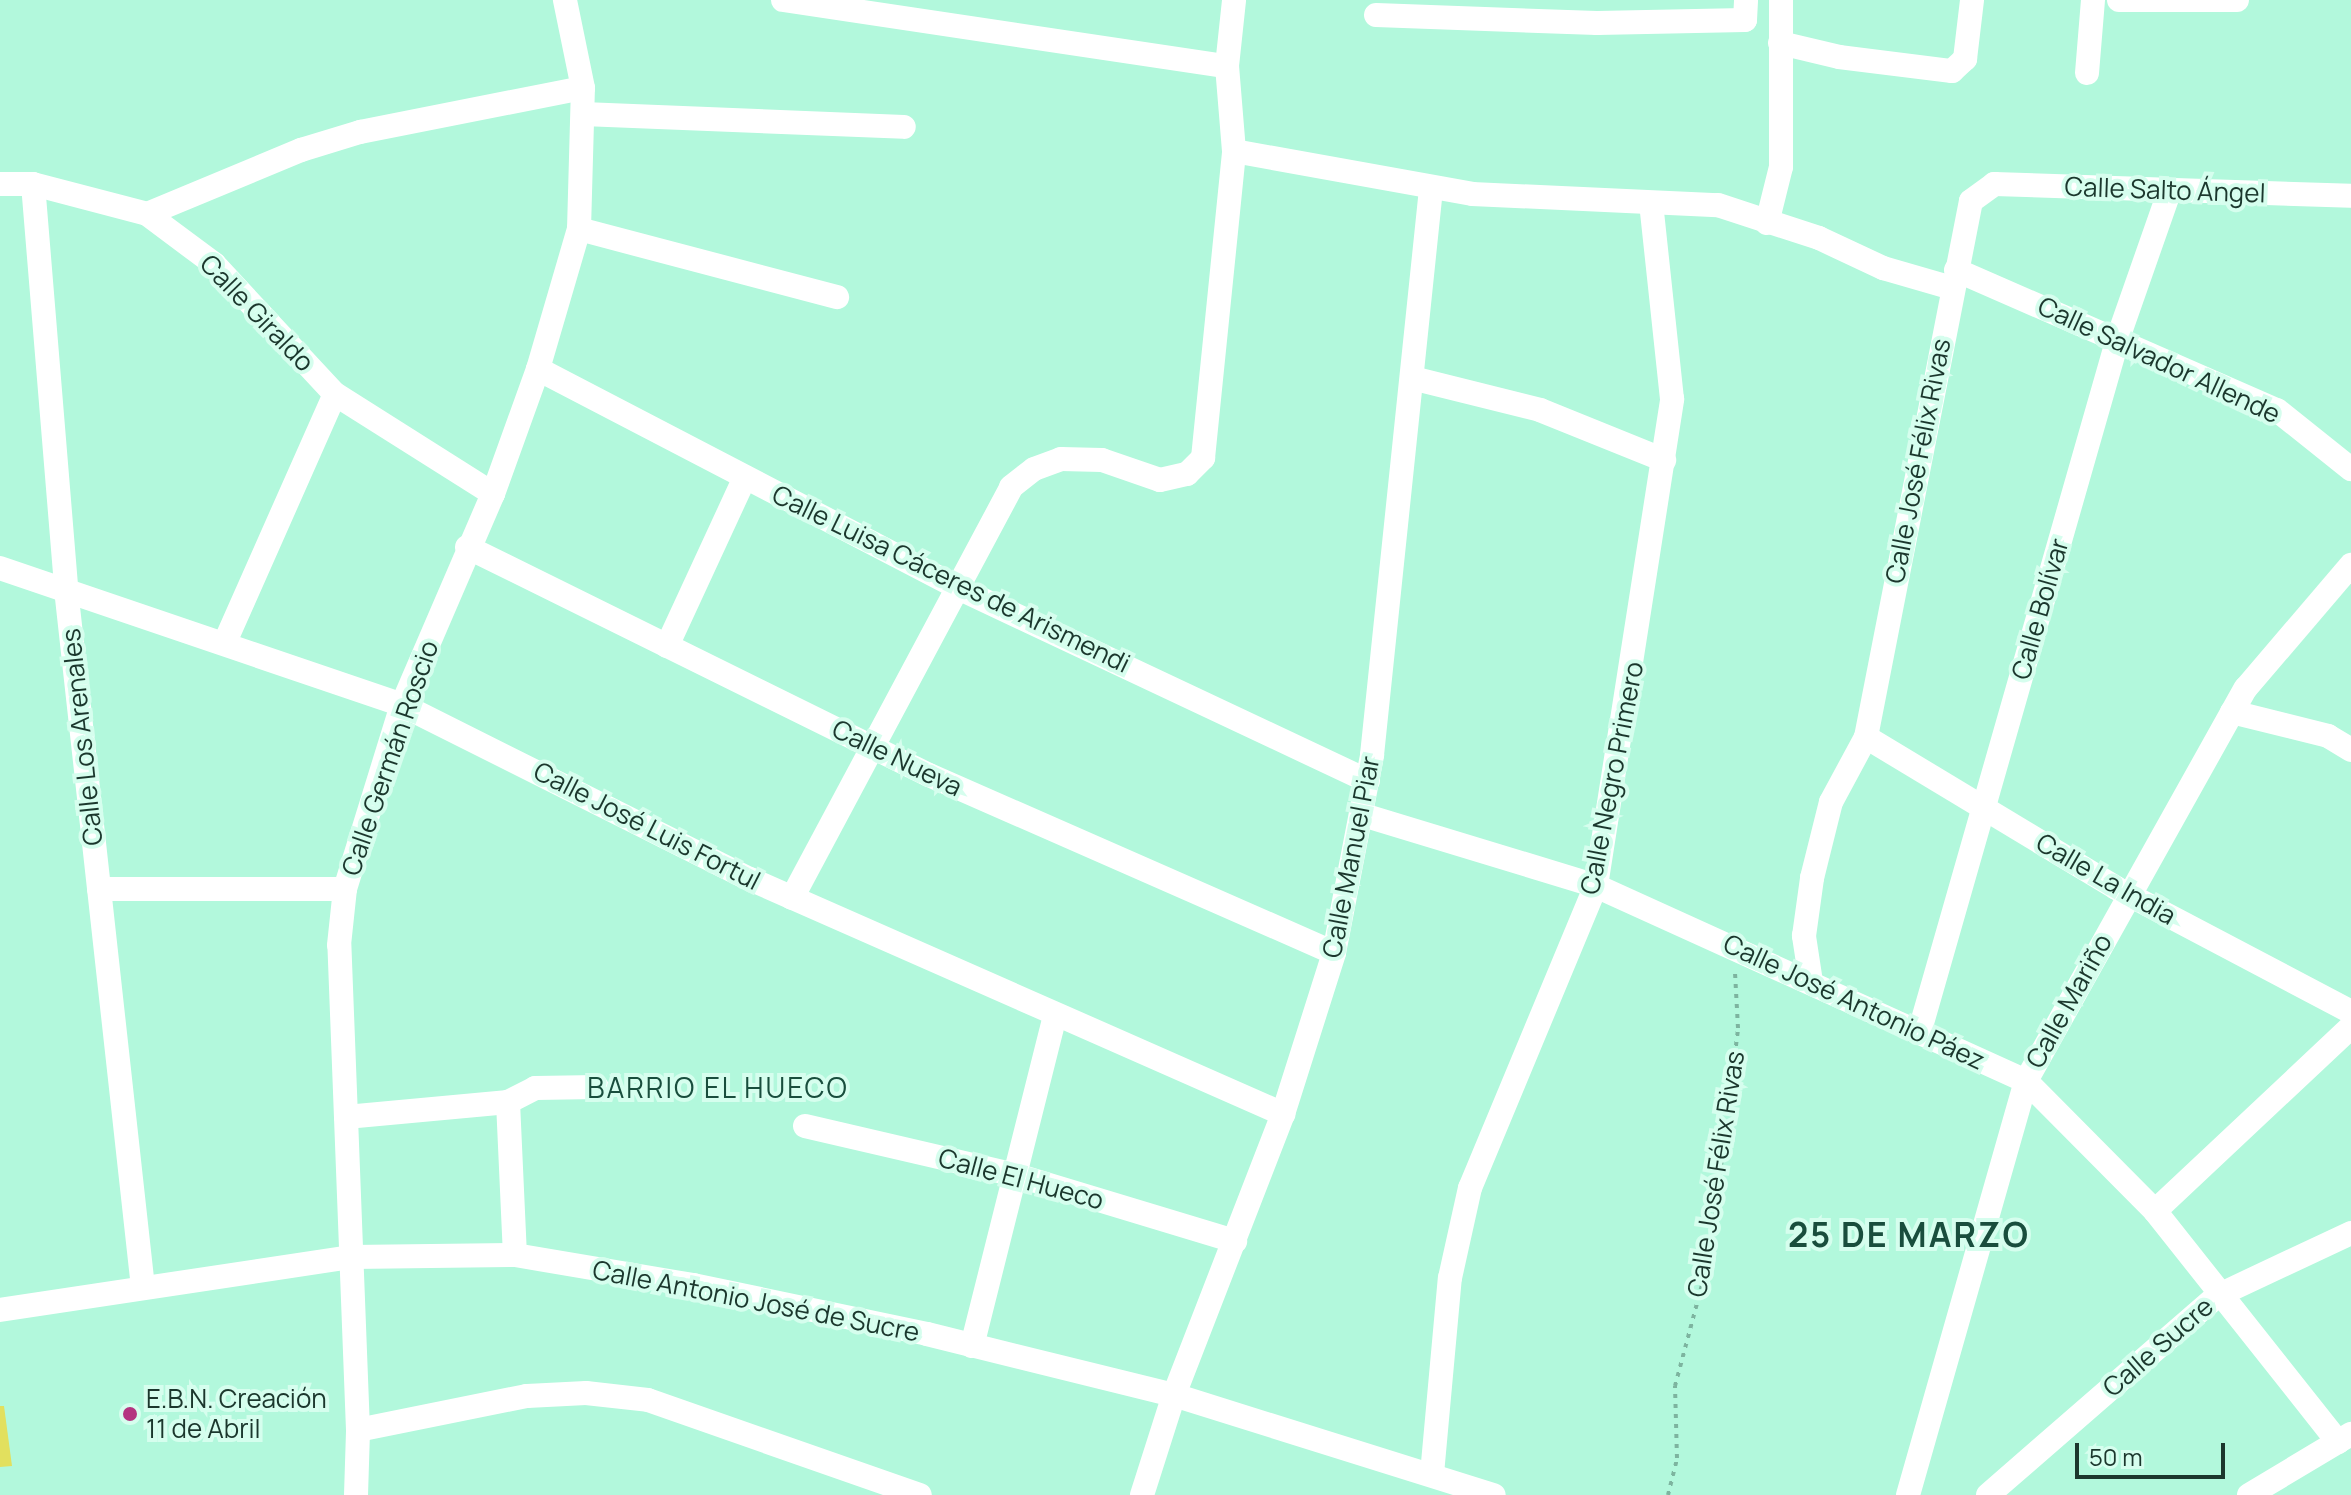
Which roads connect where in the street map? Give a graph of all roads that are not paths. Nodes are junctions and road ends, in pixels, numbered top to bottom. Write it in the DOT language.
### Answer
graph roads {
  1 [pos="565,0"];
  2 [pos="783,0"];
  3 [pos="1234,0"];
  4 [pos="1746,0"];
  5 [pos="1781,0"];
  6 [pos="1972,0"];
  7 [pos="2093,0"];
  8 [pos="2119,0"];
  9 [pos="2237,0"];
  10 [pos="1597,12"];
  11 [pos="1376,15"];
  12 [pos="1780,43"];
  13 [pos="1227,66"];
  14 [pos="2087,73"];
  15 [pos="583,88"];
  16 [pos="583,114"];
  17 [pos="904,127"];
  18 [pos="1234,151"];
  19 [pos="0,184"];
  20 [pos="33,184"];
  21 [pos="1431,189"];
  22 [pos="1980,189"];
  23 [pos="2169,192"];
  24 [pos="2351,196"];
  25 [pos="1651,204"];
  26 [pos="147,214"];
  27 [pos="1767,223"];
  28 [pos="579,229"];
  29 [pos="1954,279"];
  30 [pos="837,297"];
  31 [pos="2118,338"];
  32 [pos="538,369"];
  33 [pos="1412,378"];
  34 [pos="335,394"];
  35 [pos="1664,460"];
  36 [pos="2351,469"];
  37 [pos="745,477"];
  38 [pos="493,494"];
  39 [pos="467,547"];
  40 [pos="2351,565"];
  41 [pos="0,568"];
  42 [pos="958,588"];
  43 [pos="66,589"];
  44 [pos="225,642"];
  45 [pos="667,646"];
  46 [pos="402,705"];
  47 [pos="2232,712"];
  48 [pos="1866,737"];
  49 [pos="872,747"];
  50 [pos="2351,750"];
  51 [pos="1368,781"];
  52 [pos="1983,808"];
  53 [pos="1363,815"];
  54 [pos="1596,886"];
  55 [pos="99,889"];
  56 [pos="345,889"];
  57 [pos="2128,894"];
  58 [pos="792,898"];
  59 [pos="1334,953"];
  60 [pos="1811,982"];
  61 [pos="2351,1012"];
  62 [pos="1055,1015"];
  63 [pos="2351,1027"];
  64 [pos="1920,1030"];
  65 [pos="2026,1081"];
  66 [pos="597,1087"];
  67 [pos="508,1102"];
  68 [pos="1283,1114"];
  69 [pos="346,1117"];
  70 [pos="805,1126"];
  71 [pos="1016,1175"];
  72 [pos="2155,1211"];
  73 [pos="2351,1233"];
  74 [pos="1235,1241"];
  75 [pos="515,1255"];
  76 [pos="352,1257"];
  77 [pos="143,1288"];
  78 [pos="2217,1296"];
  79 [pos="0,1310"];
  80 [pos="972,1346"];
  81 [pos="1174,1395"];
  82 [pos="358,1430"];
  83 [pos="2345,1438"];
  84 [pos="1432,1474"];
  85 [pos="356,1495"];
  86 [pos="920,1495"];
  87 [pos="1142,1495"];
  88 [pos="1494,1495"];
  89 [pos="1908,1495"];
  90 [pos="1988,1495"];
  91 [pos="2249,1495"];
  1 -- 15 [label="street, Calle Germán Roscio"];
  2 -- 13 [label="street"];
  3 -- 13 [label="street"];
  4 -- 10 [label="street"];
  5 -- 12 [label="street"];
  6 -- 12 [label="street"];
  7 -- 14 [label="street"];
  8 -- 9 [label="street"];
  10 -- 11 [label="street"];
  12 -- 27 [label="street"];
  13 -- 18 [label="street"];
  15 -- 16 [label="street, Calle Germán Roscio"];
  15 -- 26 [label="street"];
  16 -- 17 [label="street"];
  16 -- 28 [label="street, Calle Germán Roscio"];
  18 -- 21 [label="street, Calle Salvador Allende"];
  18 -- 42 [label="street"];
  19 -- 20 [label="street, Calle Giraldo"];
  20 -- 26 [label="street, Calle Giraldo"];
  20 -- 43 [label="street, Calle Los Arenales"];
  21 -- 25 [label="street, Calle Salvador Allende"];
  21 -- 33 [label="street, Calle Manuel Piar"];
  22 -- 23 [label="street, Calle Salto Ángel"];
  22 -- 29 [label="street, Calle José Félix Rivas"];
  23 -- 24 [label="street, Calle Salto Ángel"];
  23 -- 31 [label="street, Calle Bolívar"];
  25 -- 27 [label="street, Calle Salvador Allende"];
  25 -- 35 [label="street, Calle Negro Primero"];
  26 -- 34 [label="street, Calle Giraldo"];
  27 -- 29 [label="street, Calle Salvador Allende"];
  28 -- 30 [label="street"];
  28 -- 32 [label="street, Calle Germán Roscio"];
  29 -- 31 [label="street, Calle Salvador Allende"];
  29 -- 48 [label="street, Calle José Félix Rivas"];
  31 -- 36 [label="street, Calle Salvador Allende"];
  31 -- 52 [label="street, Calle Bolívar"];
  32 -- 37 [label="street, Calle Luisa Cáceres de Arismendi"];
  32 -- 38 [label="street, Calle Germán Roscio"];
  33 -- 35 [label="street"];
  33 -- 51 [label="street, Calle Manuel Piar"];
  34 -- 38 [label="street, Calle Giraldo"];
  34 -- 44 [label="street"];
  35 -- 54 [label="street, Calle Negro Primero"];
  37 -- 42 [label="street, Calle Luisa Cáceres de Arismendi"];
  37 -- 45 [label="street"];
  38 -- 39 [label="street, Calle Germán Roscio"];
  39 -- 45 [label="street, Calle Nueva"];
  39 -- 46 [label="street, Calle Germán Roscio"];
  40 -- 47 [label="street, Calle Mariño"];
  41 -- 43 [label="street, Calle José Luis Fortul"];
  42 -- 49 [label="street"];
  42 -- 51 [label="street, Calle Luisa Cáceres de Arismendi"];
  43 -- 44 [label="street, Calle José Luis Fortul"];
  43 -- 55 [label="street, Calle Los Arenales"];
  44 -- 46 [label="street, Calle José Luis Fortul"];
  45 -- 49 [label="street, Calle Nueva"];
  46 -- 56 [label="street, Calle Germán Roscio"];
  46 -- 58 [label="street, Calle José Luis Fortul"];
  47 -- 50 [label="street"];
  47 -- 57 [label="street, Calle Mariño"];
  48 -- 52 [label="street, Calle La India"];
  48 -- 60 [label="street, Calle José Félix Rivas"];
  49 -- 58 [label="street"];
  49 -- 59 [label="street, Calle Nueva"];
  51 -- 53 [label="street, Calle Manuel Piar"];
  52 -- 57 [label="street, Calle La India"];
  52 -- 64 [label="street, Calle Bolívar"];
  53 -- 54 [label="street"];
  53 -- 59 [label="street, Calle Manuel Piar"];
  54 -- 60 [label="street, Calle José Antonio Páez"];
  54 -- 84 [label="street, Calle Negro Primero"];
  55 -- 56 [label="street"];
  55 -- 77 [label="street, Calle Los Arenales"];
  56 -- 69 [label="street, Calle Germán Roscio"];
  57 -- 61 [label="street, Calle La India"];
  57 -- 65 [label="street, Calle Mariño"];
  58 -- 62 [label="street, Calle José Luis Fortul"];
  59 -- 68 [label="street, Calle Manuel Piar"];
  60 -- 64 [label="street, Calle José Antonio Páez"];
  62 -- 68 [label="street, Calle José Luis Fortul"];
  62 -- 71 [label="street"];
  63 -- 72 [label="street"];
  64 -- 65 [label="street, Calle José Antonio Páez"];
  65 -- 72 [label="street, Calle José Antonio Páez"];
  65 -- 89 [label="street, Calle Mariño"];
  66 -- 67 [label="street"];
  67 -- 69 [label="street"];
  67 -- 75 [label="street"];
  68 -- 74 [label="street, Calle Manuel Piar"];
  69 -- 76 [label="street, Calle Germán Roscio"];
  70 -- 71 [label="street, Calle El Hueco"];
  71 -- 74 [label="street, Calle El Hueco"];
  71 -- 80 [label="street"];
  72 -- 78 [label="street, Calle José Antonio Páez"];
  73 -- 78 [label="street, Calle Sucre"];
  74 -- 81 [label="street, Calle Manuel Piar"];
  75 -- 76 [label="street, Calle Antonio José de Sucre"];
  75 -- 80 [label="street, Calle Antonio José de Sucre"];
  76 -- 77 [label="street, Calle Antonio José de Sucre"];
  76 -- 82 [label="street, Calle Germán Roscio"];
  77 -- 79 [label="street, Calle Antonio José de Sucre"];
  78 -- 83 [label="street, Calle José Antonio Páez"];
  78 -- 90 [label="street, Calle Sucre"];
  80 -- 81 [label="street, Calle Antonio José de Sucre"];
  81 -- 84 [label="street, Calle Antonio José de Sucre"];
  81 -- 87 [label="street, Calle Manuel Piar"];
  82 -- 85 [label="street, Calle Germán Roscio"];
  82 -- 86 [label="street"];
  83 -- 91 [label="street"];
  84 -- 88 [label="street, Calle Antonio José de Sucre"];
}
